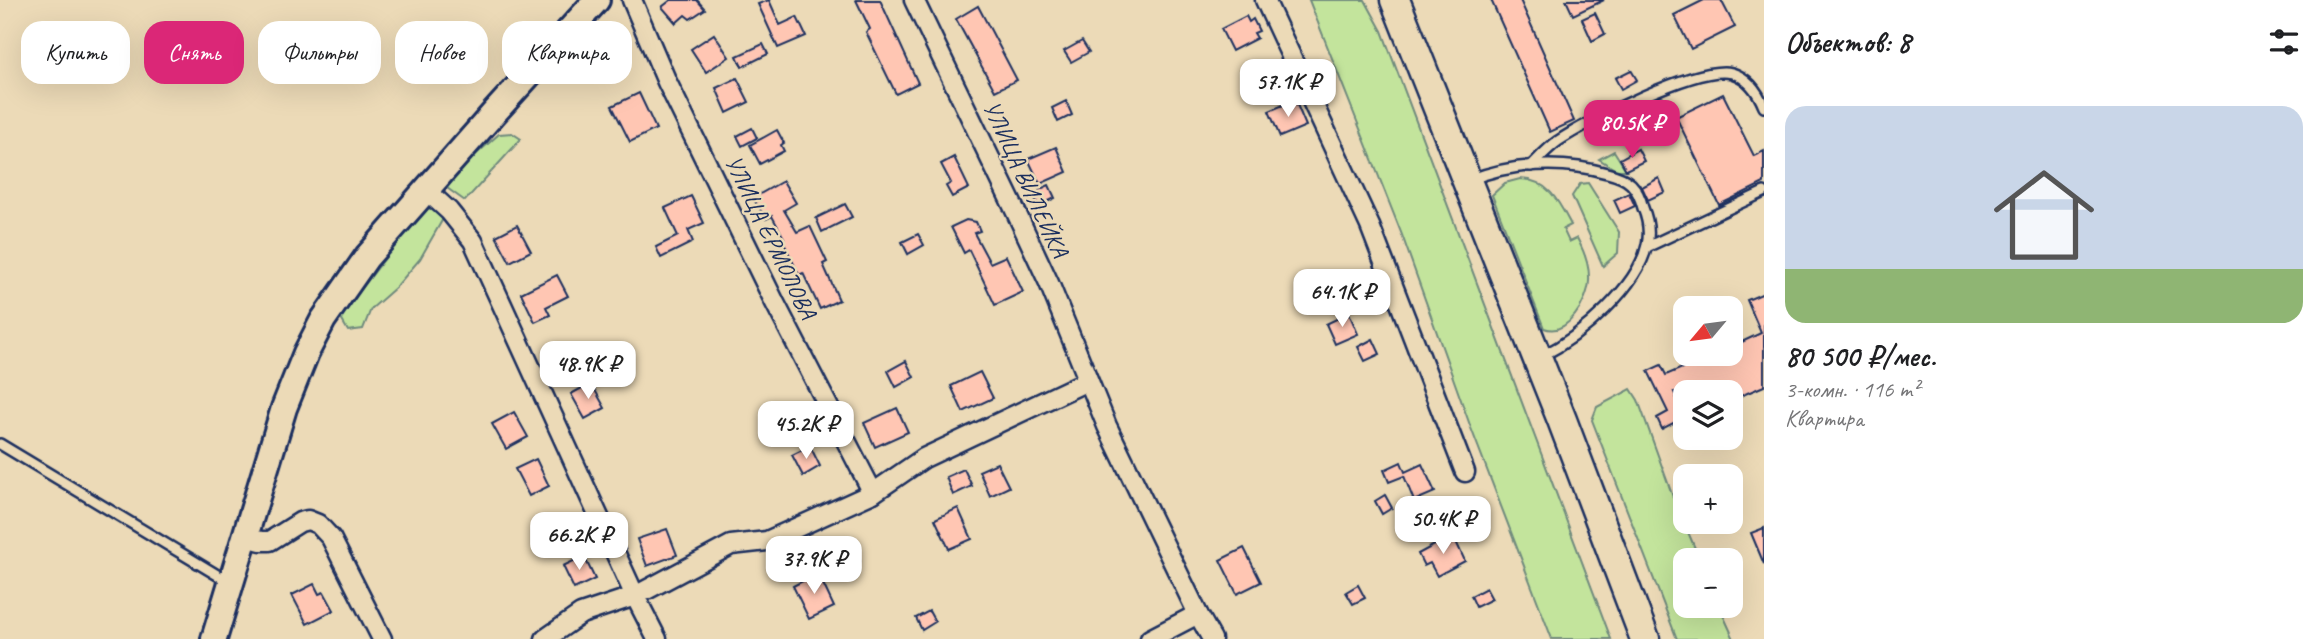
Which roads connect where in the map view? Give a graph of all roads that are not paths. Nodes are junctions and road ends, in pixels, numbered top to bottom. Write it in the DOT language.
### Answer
graph roads {
  1 [pos="597,0"];
  2 [pos="632,0"];
  3 [pos="914,0"];
  4 [pos="1265,0"];
  5 [pos="1395,0"];
  6 [pos="1764,107"];
  7 [pos="1531,166"];
  8 [pos="1466,181"];
  9 [pos="426,190"];
  10 [pos="1764,192"];
  11 [pos="1647,247"];
  12 [pos="1537,358"];
  13 [pos="1087,381"];
  14 [pos="0,444"];
  15 [pos="1465,472"];
  16 [pos="873,493"];
  17 [pos="246,537"];
  18 [pos="231,582"];
  19 [pos="635,596"];
  20 [pos="1198,614"];
  21 [pos="214,639"];
  22 [pos="382,639"];
  23 [pos="545,639"];
  24 [pos="657,639"];
  25 [pos="1150,639"];
  26 [pos="1212,639"];
  27 [pos="1645,639"];
  1 -- 9 [label="street"];
  2 -- 16 [label="street, УЛИЦА ЕРМОЛОВА"];
  3 -- 13 [label="street, УЛИЦА ВИЛЕЙКА"];
  4 -- 15 [label="street"];
  5 -- 8 [label="main road"];
  6 -- 7 [label="lane"];
  7 -- 8 [label="lane"];
  7 -- 11 [label="lane"];
  8 -- 12 [label="main road"];
  9 -- 17 [label="street"];
  9 -- 19 [label="street"];
  10 -- 11 [label="lane"];
  11 -- 12 [label="lane"];
  12 -- 27 [label="main road"];
  13 -- 16 [label="street"];
  13 -- 20 [label="street, УЛИЦА ВИЛЕЙКА"];
  14 -- 18 [label="lane"];
  16 -- 19 [label="street"];
  17 -- 18 [label="street"];
  17 -- 22 [label="street"];
  18 -- 21 [label="street"];
  19 -- 23 [label="street"];
  19 -- 24 [label="street"];
  20 -- 25 [label="street"];
  20 -- 26 [label="street"];
}
